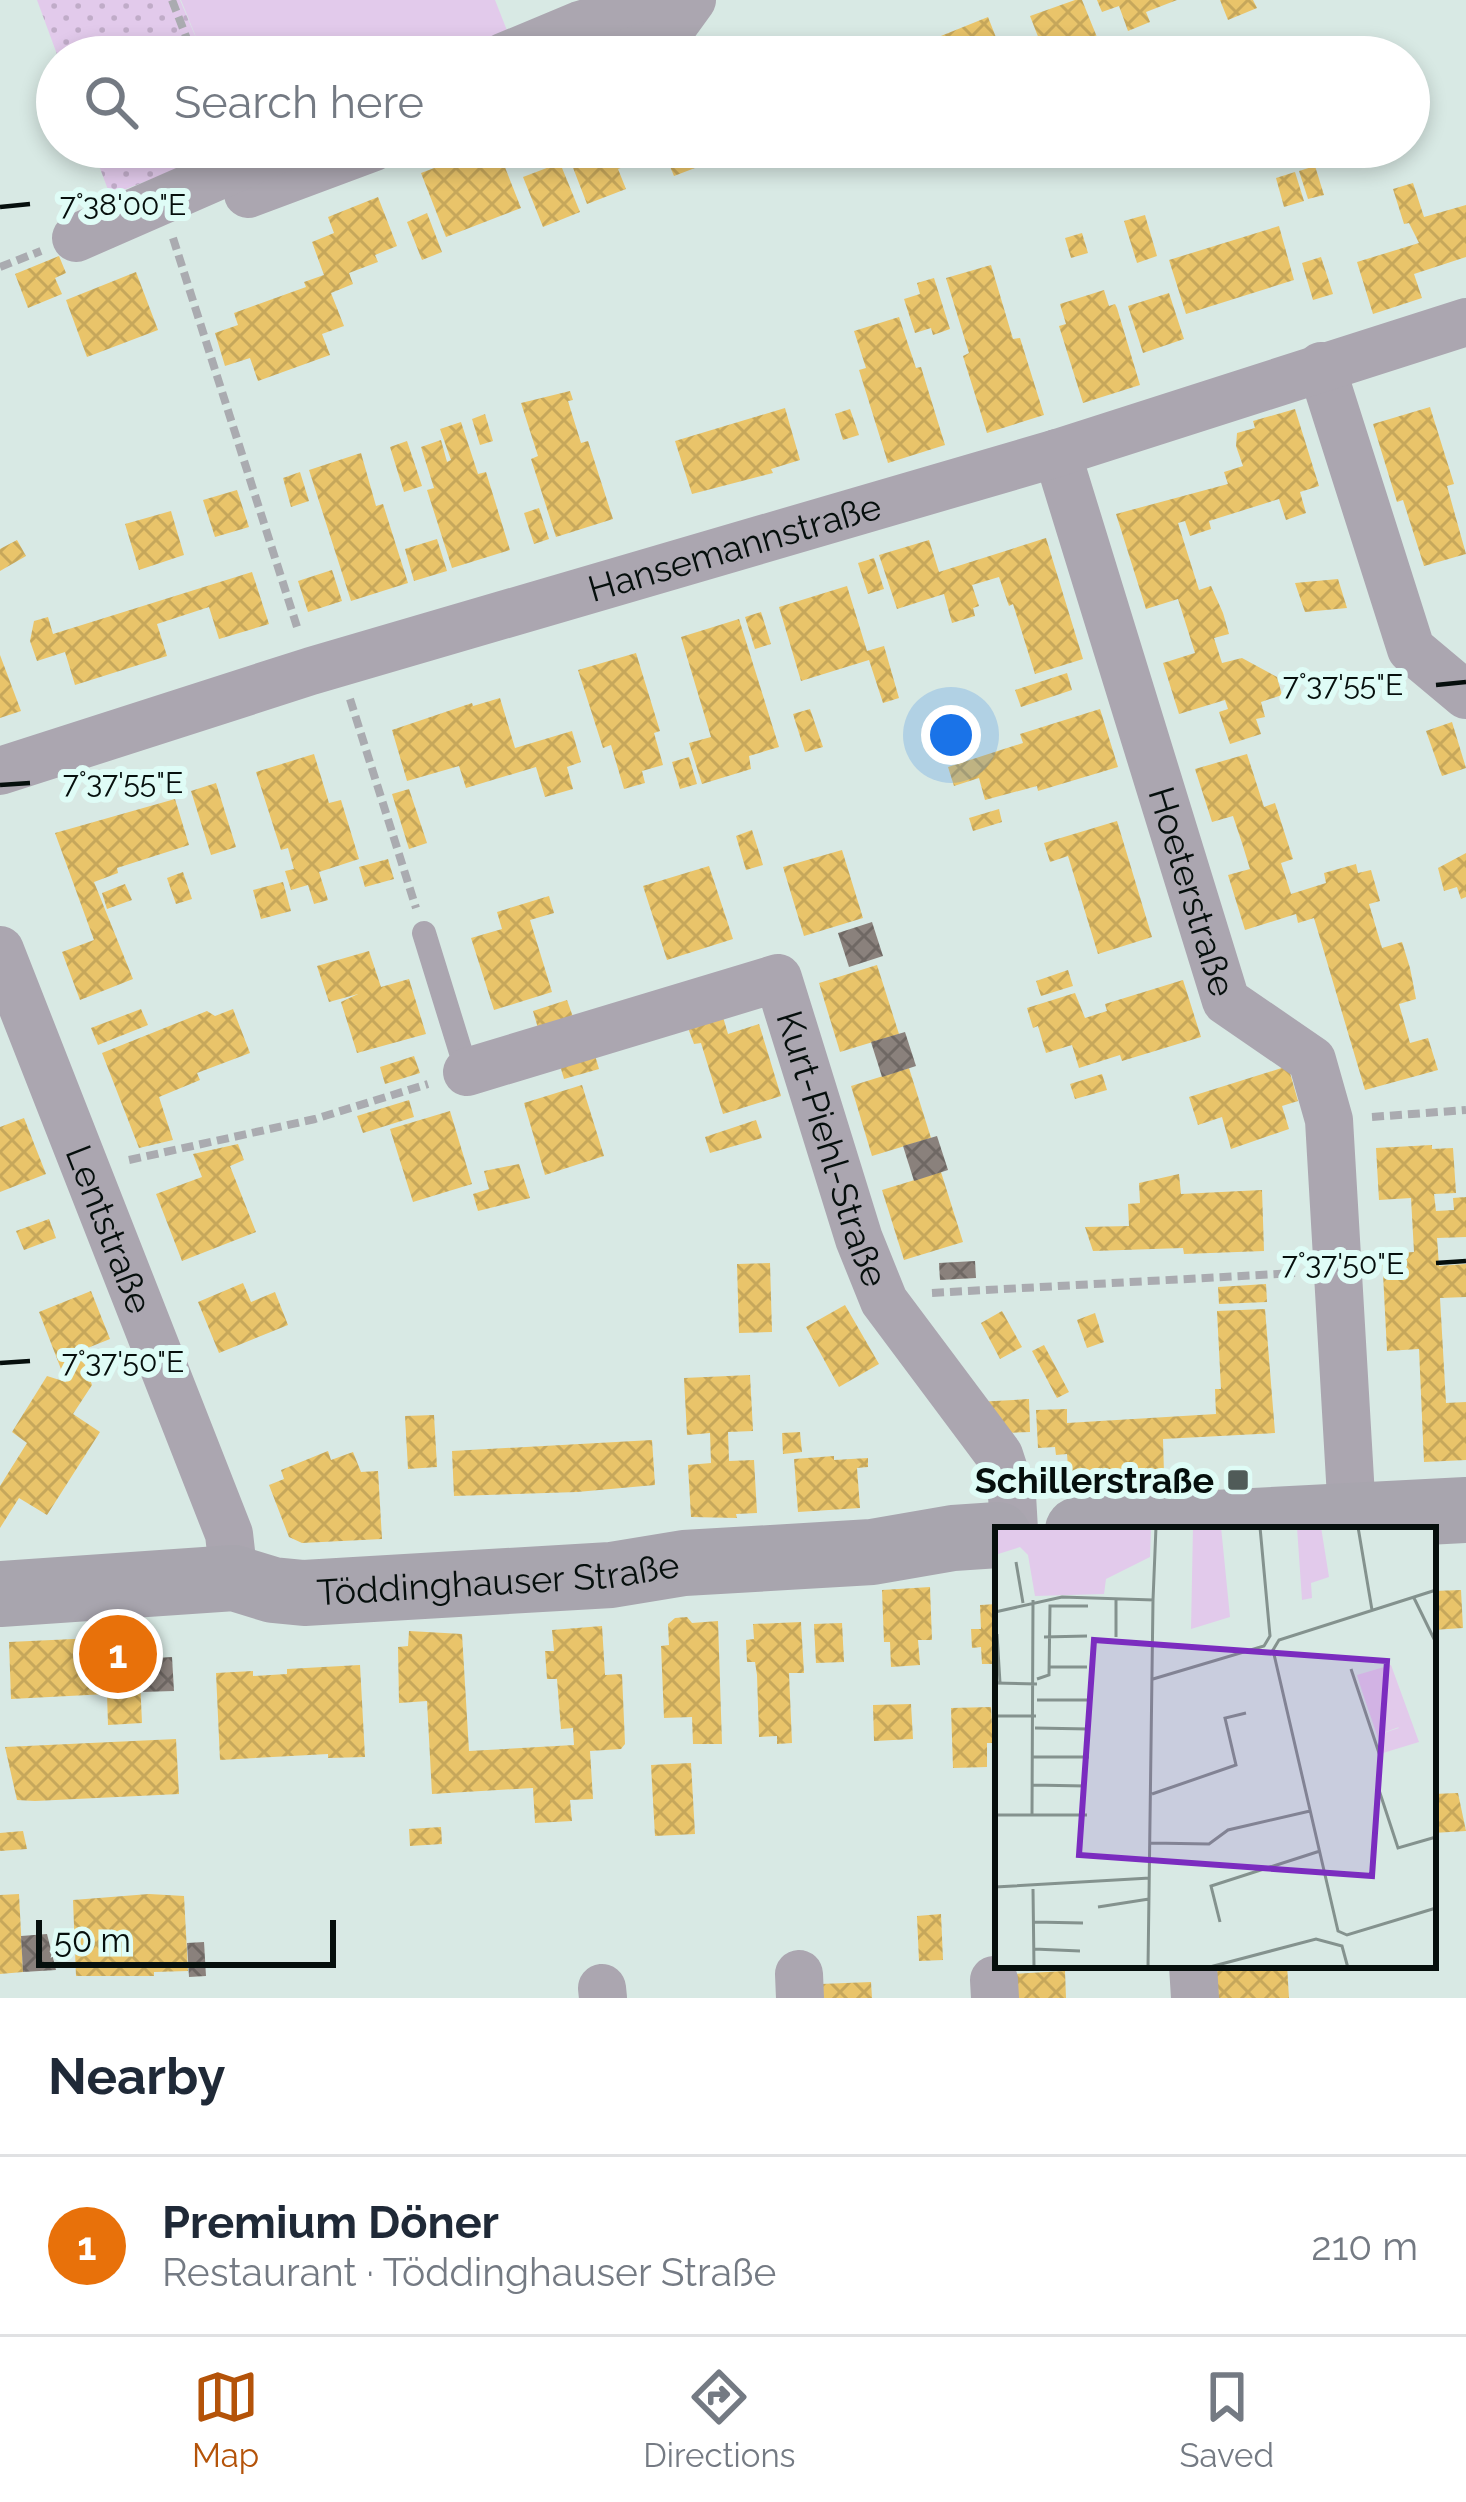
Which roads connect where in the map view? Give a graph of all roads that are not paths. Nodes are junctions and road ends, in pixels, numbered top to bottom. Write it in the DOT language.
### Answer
graph roads {
  1 [pos="660,0"];
  2 [pos="692,0"];
  3 [pos="554,36"];
  4 [pos="666,36"];
  5 [pos="236,168"];
  6 [pos="317,168"];
  7 [pos="166,199"];
  8 [pos="76,238"];
  9 [pos="1466,322"];
  10 [pos="1321,366"];
  11 [pos="1057,453"];
  12 [pos="1466,695"];
  13 [pos="0,771"];
  14 [pos="424,933"];
  15 [pos="0,950"];
  16 [pos="467,1072"];
  17 [pos="1466,1510"];
  18 [pos="1352,1514"];
  19 [pos="1014,1527"];
  20 [pos="1129,1527"];
  21 [pos="995,1535"];
  22 [pos="234,1578"];
  23 [pos="0,1594"];
  24 [pos="1193,1968"];
  25 [pos="1195,1998"];
  1 -- 3 [label="street"];
  2 -- 4 [label="street"];
  5 -- 7 [label="street"];
  6 -- 7 [label="street"];
  7 -- 8 [label="street"];
  9 -- 10 [label="street, Hansemannstraße"];
  10 -- 11 [label="street, Hansemannstraße"];
  10 -- 12 [label="street"];
  11 -- 13 [label="street, Hansemannstraße"];
  11 -- 18 [label="street, Hoeterstraße"];
  14 -- 16 [label="lane"];
  15 -- 22 [label="street, Lentstraße"];
  16 -- 19 [label="street, Kurt-Piehl-Straße"];
  17 -- 18 [label="street"];
  18 -- 20 [label="street"];
  21 -- 22 [label="street, Töddinghauser Straße"];
  22 -- 23 [label="street, Töddinghauser Straße"];
  24 -- 25 [label="street"];
}
